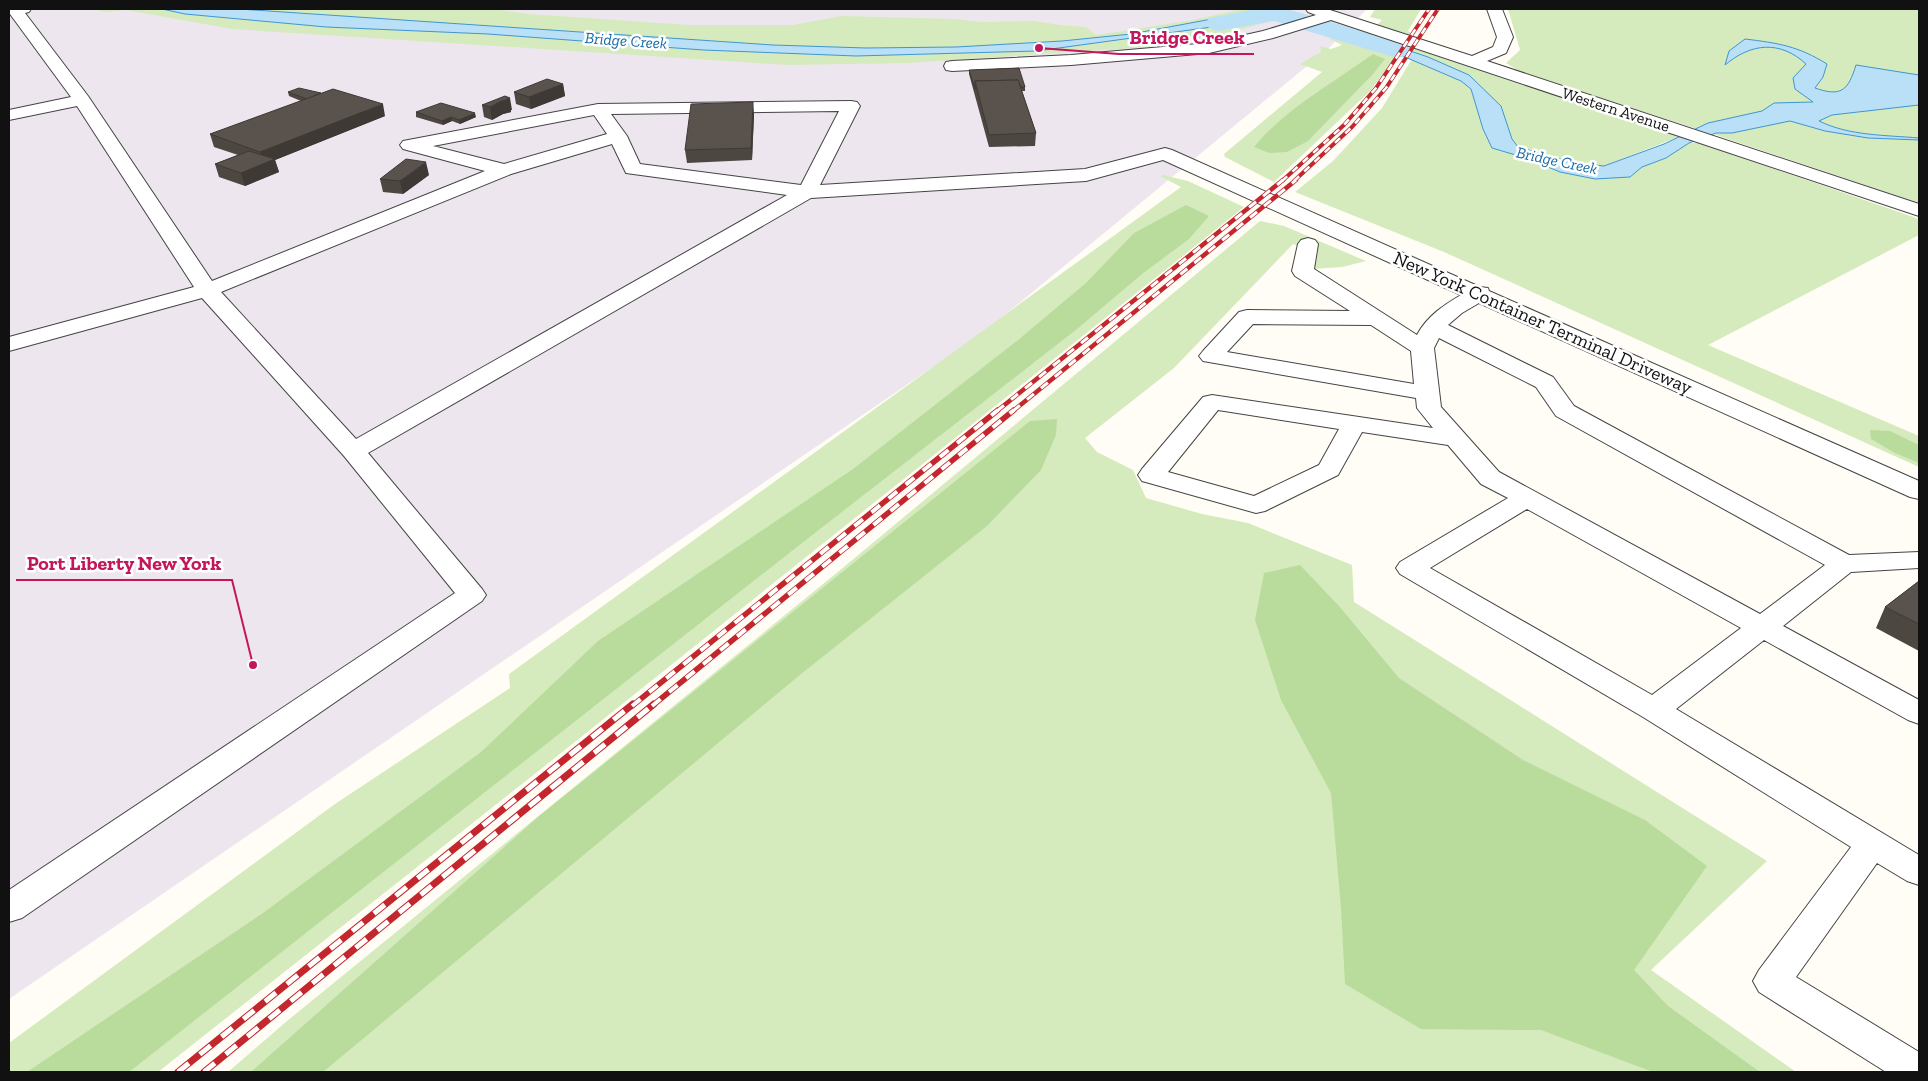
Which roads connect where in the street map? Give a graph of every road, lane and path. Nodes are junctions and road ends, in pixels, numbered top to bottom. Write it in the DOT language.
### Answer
graph roads {
  1 [pos="24,9"];
  2 [pos="1496,9"];
  3 [pos="1314,14"];
  4 [pos="1472,62"];
  5 [pos="952,66"];
  6 [pos="82,100"];
  7 [pos="598,109"];
  8 [pos="9,115"];
  9 [pos="618,136"];
  10 [pos="504,170"];
  11 [pos="807,192"];
  12 [pos="1919,210"];
  13 [pos="1308,244"];
  14 [pos="207,290"];
  15 [pos="1480,293"];
  16 [pos="1376,318"];
  17 [pos="1428,337"];
  18 [pos="9,344"];
  19 [pos="1427,393"];
  20 [pos="1354,424"];
  21 [pos="1456,439"];
  22 [pos="353,451"];
  23 [pos="1919,491"];
  24 [pos="1527,498"];
  25 [pos="1919,560"];
  26 [pos="1844,564"];
  27 [pos="1763,628"];
  28 [pos="1654,710"];
  29 [pos="1919,713"];
  30 [pos="1872,844"];
  31 [pos="1919,872"];
  32 [pos="9,908"];
  33 [pos="1919,1072"];
  1 -- 6 [label="street"];
  2 -- 4 [label="street"];
  3 -- 4 [label="street, Western Avenue"];
  3 -- 5 [label="street"];
  4 -- 12 [label="street, Western Avenue"];
  6 -- 8 [label="street"];
  6 -- 14 [label="street"];
  7 -- 9 [label="street"];
  7 -- 10 [label="street"];
  7 -- 11 [label="street"];
  9 -- 10 [label="street"];
  9 -- 11 [label="street"];
  10 -- 14 [label="street"];
  11 -- 15 [label="street, New York Container Terminal Driveway"];
  11 -- 22 [label="street"];
  13 -- 16 [label="street"];
  14 -- 18 [label="street"];
  14 -- 22 [label="street"];
  15 -- 17 [label="street"];
  15 -- 23 [label="street, New York Container Terminal Driveway"];
  16 -- 17 [label="street"];
  16 -- 19 [label="street"];
  17 -- 19 [label="street"];
  17 -- 26 [label="street"];
  19 -- 21 [label="street"];
  20 -- 20 [label="street"];
  20 -- 21 [label="street"];
  21 -- 24 [label="street"];
  22 -- 32 [label="street"];
  24 -- 27 [label="street"];
  24 -- 28 [label="street"];
  25 -- 26 [label="street"];
  26 -- 27 [label="street"];
  27 -- 28 [label="street"];
  27 -- 29 [label="street"];
  28 -- 30 [label="street"];
  30 -- 31 [label="street"];
  30 -- 33 [label="street"];
}
